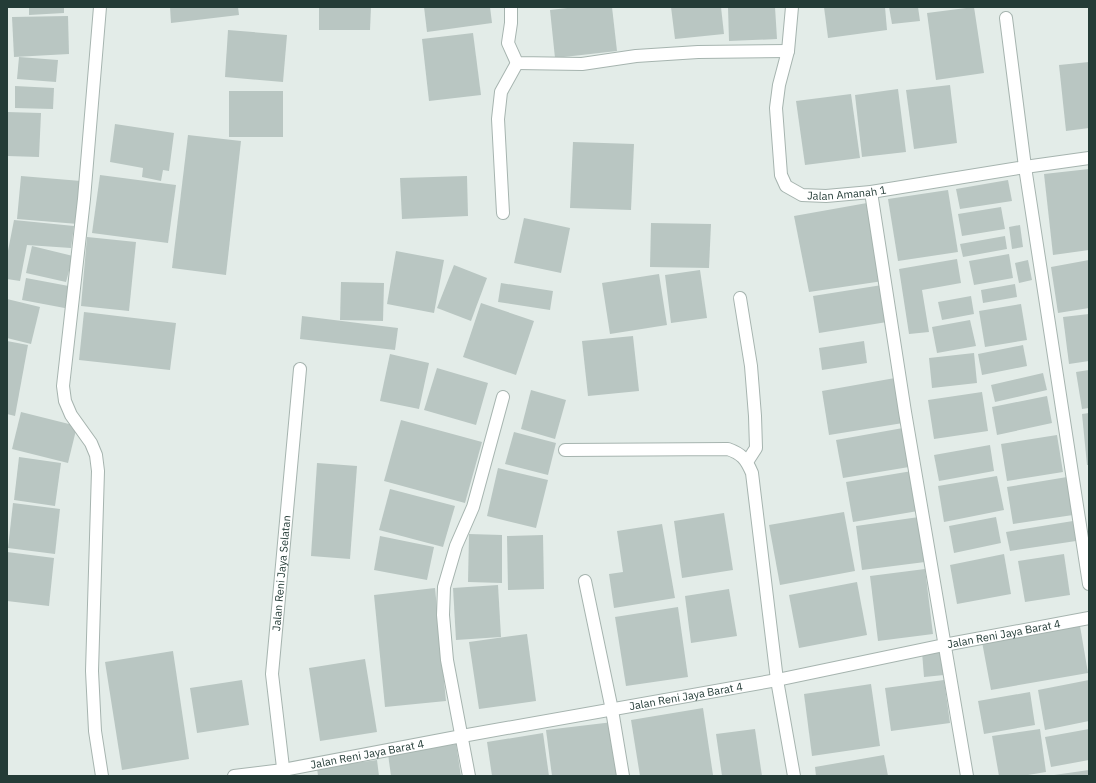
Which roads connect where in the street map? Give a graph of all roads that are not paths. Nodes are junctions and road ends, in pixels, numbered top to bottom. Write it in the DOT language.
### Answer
graph roads {
  1 [pos="100,7"];
  2 [pos="511,7"];
  3 [pos="792,7"];
  4 [pos="1006,18"];
  5 [pos="788,51"];
  6 [pos="517,63"];
  7 [pos="1089,158"];
  8 [pos="1025,167"];
  9 [pos="871,192"];
  10 [pos="503,213"];
  11 [pos="740,298"];
  12 [pos="300,369"];
  13 [pos="503,397"];
  14 [pos="565,450"];
  15 [pos="747,462"];
  16 [pos="585,582"];
  17 [pos="1089,584"];
  18 [pos="1089,618"];
  19 [pos="944,645"];
  20 [pos="777,680"];
  21 [pos="612,710"];
  22 [pos="462,736"];
  23 [pos="283,773"];
  24 [pos="102,776"];
  25 [pos="234,776"];
  26 [pos="469,776"];
  27 [pos="623,776"];
  28 [pos="794,776"];
  29 [pos="967,776"];
  1 -- 24 [label="street"];
  2 -- 6 [label="street"];
  3 -- 5 [label="street, Jalan Amanah 1"];
  4 -- 8 [label="street"];
  5 -- 6 [label="street"];
  5 -- 9 [label="street, Jalan Amanah 1"];
  6 -- 10 [label="street"];
  7 -- 8 [label="street, Jalan Amanah 1"];
  8 -- 9 [label="street, Jalan Amanah 1"];
  8 -- 17 [label="street"];
  9 -- 19 [label="street"];
  11 -- 15 [label="street"];
  12 -- 23 [label="street, Jalan Reni Jaya Selatan"];
  13 -- 22 [label="street"];
  14 -- 15 [label="street"];
  15 -- 20 [label="street"];
  16 -- 21 [label="street"];
  18 -- 19 [label="street, Jalan Reni Jaya Barat 4"];
  19 -- 20 [label="street, Jalan Reni Jaya Barat 4"];
  19 -- 29 [label="street"];
  20 -- 21 [label="street, Jalan Reni Jaya Barat 4"];
  20 -- 28 [label="street"];
  21 -- 22 [label="street, Jalan Reni Jaya Barat 4"];
  21 -- 27 [label="street"];
  22 -- 23 [label="street, Jalan Reni Jaya Barat 4"];
  22 -- 26 [label="street"];
  23 -- 25 [label="street, Jalan Reni Jaya Barat 4"];
}
